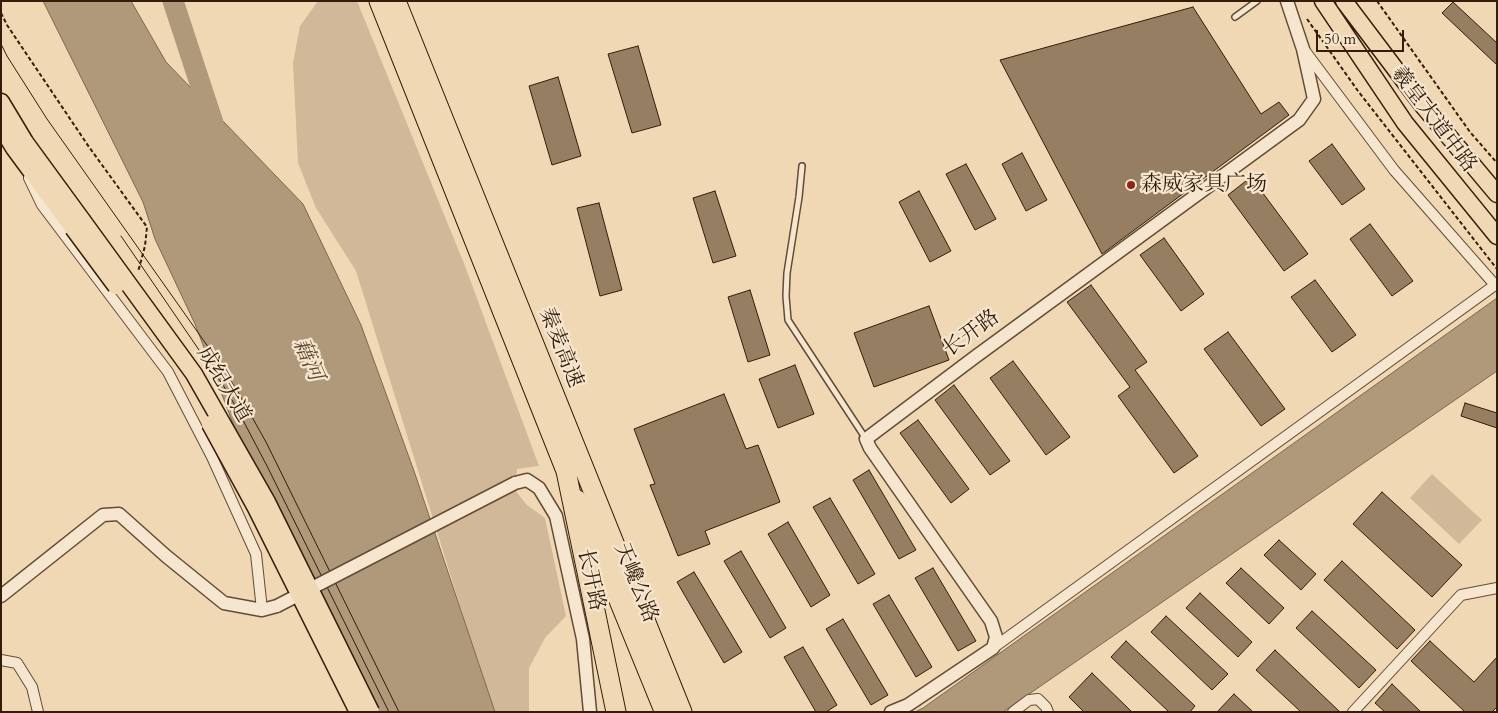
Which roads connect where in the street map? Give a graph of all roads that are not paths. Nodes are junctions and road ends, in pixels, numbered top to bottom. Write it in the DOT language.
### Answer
graph roads {
  1 [pos="379,1"];
  2 [pos="396,1"];
  3 [pos="1257,1"];
  4 [pos="1287,1"];
  5 [pos="1324,1"];
  6 [pos="1344,1"];
  7 [pos="1235,17"];
  8 [pos="1303,49"];
  9 [pos="1,102"];
  10 [pos="1,127"];
  11 [pos="14,148"];
  12 [pos="802,166"];
  13 [pos="1497,194"];
  14 [pos="77,224"];
  15 [pos="1497,236"];
  16 [pos="866,439"];
  17 [pos="566,471"];
  18 [pos="1497,588"];
  19 [pos="1,596"];
  20 [pos="262,610"];
  21 [pos="993,648"];
  22 [pos="1,660"];
  23 [pos="38,712"];
  24 [pos="358,712"];
  25 [pos="371,712"];
  26 [pos="590,712"];
  27 [pos="616,712"];
  28 [pos="664,712"];
  29 [pos="682,712"];
  30 [pos="891,712"];
  31 [pos="1013,712"];
  32 [pos="1048,712"];
  33 [pos="1353,712"];
  1 -- 17 [label="highway, 秦麦高速"];
  2 -- 29 [label="highway, 秦麦高速"];
  3 -- 7 [label="lane"];
  4 -- 8 [label="street, 长开路"];
  5 -- 15 [label="main road, 羲皇大道中路"];
  6 -- 13 [label="main road, 羲皇大道中路"];
  8 -- 16 [label="street, 长开路"];
  8 -- 21 [label="street"];
  9 -- 14 [label="main road, 成纪大道"];
  10 -- 11 [label="main road, 成纪大道"];
  11 -- 14 [label="main road, 成纪大道"];
  11 -- 20 [label="street"];
  12 -- 16 [label="lane"];
  14 -- 24 [label="main road, 成纪大道, bridge"];
  14 -- 25 [label="main road, 成纪大道, bridge"];
  16 -- 21 [label="street"];
  17 -- 27 [label="highway, 秦麦高速"];
  17 -- 28 [label="highway, 天巉公路"];
  18 -- 33 [label="street"];
  19 -- 20 [label="street"];
  20 -- 26 [label="street, 长开路, bridge"];
  21 -- 30 [label="street"];
  22 -- 23 [label="street"];
  31 -- 32 [label="street"];
}
